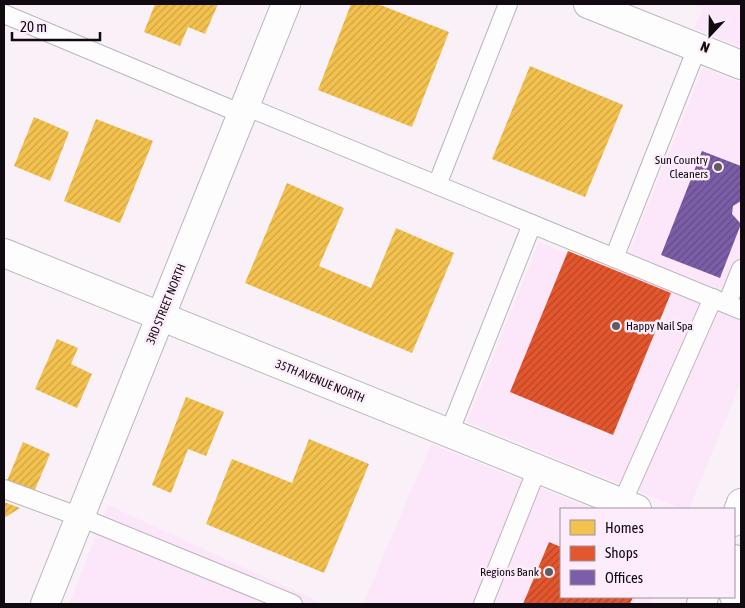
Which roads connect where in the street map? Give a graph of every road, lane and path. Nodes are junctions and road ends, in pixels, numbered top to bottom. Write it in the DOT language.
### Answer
graph roads {
  1 [pos="286,4"];
  2 [pos="508,4"];
  3 [pos="588,4"];
  4 [pos="617,9"];
  5 [pos="4,14"];
  6 [pos="698,48"];
  7 [pos="741,65"];
  8 [pos="244,110"];
  9 [pos="437,185"];
  10 [pos="532,224"];
  11 [pos="4,253"];
  12 [pos="614,258"];
  13 [pos="741,269"];
  14 [pos="727,304"];
  15 [pos="161,316"];
  16 [pos="449,433"];
  17 [pos="537,469"];
  18 [pos="4,489"];
  19 [pos="741,503"];
  20 [pos="629,506"];
  21 [pos="80,517"];
  22 [pos="735,519"];
  23 [pos="735,564"];
  24 [pos="735,593"];
  25 [pos="45,604"];
  26 [pos="293,604"];
  27 [pos="483,604"];
  1 -- 8 [label="street, 3RD STREET NORTH"];
  2 -- 9 [label="lane"];
  3 -- 4 [label="street"];
  4 -- 6 [label="street"];
  5 -- 8 [label="lane"];
  6 -- 7 [label="street"];
  6 -- 12 [label="lane"];
  8 -- 9 [label="lane"];
  8 -- 15 [label="street, 3RD STREET NORTH"];
  9 -- 10 [label="lane"];
  10 -- 12 [label="lane"];
  10 -- 16 [label="lane"];
  11 -- 15 [label="street, 35TH AVENUE NORTH"];
  12 -- 14 [label="lane"];
  13 -- 14 [label="lane"];
  14 -- 20 [label="lane"];
  15 -- 16 [label="street, 35TH AVENUE NORTH"];
  15 -- 21 [label="street, 3RD STREET NORTH"];
  16 -- 17 [label="street, 35TH AVENUE NORTH"];
  17 -- 20 [label="street, 35TH AVENUE NORTH"];
  17 -- 27 [label="lane"];
  18 -- 21 [label="lane"];
  19 -- 22 [label="street"];
  21 -- 25 [label="street, 3RD STREET NORTH"];
  21 -- 26 [label="lane"];
  23 -- 24 [label="street"];
}
